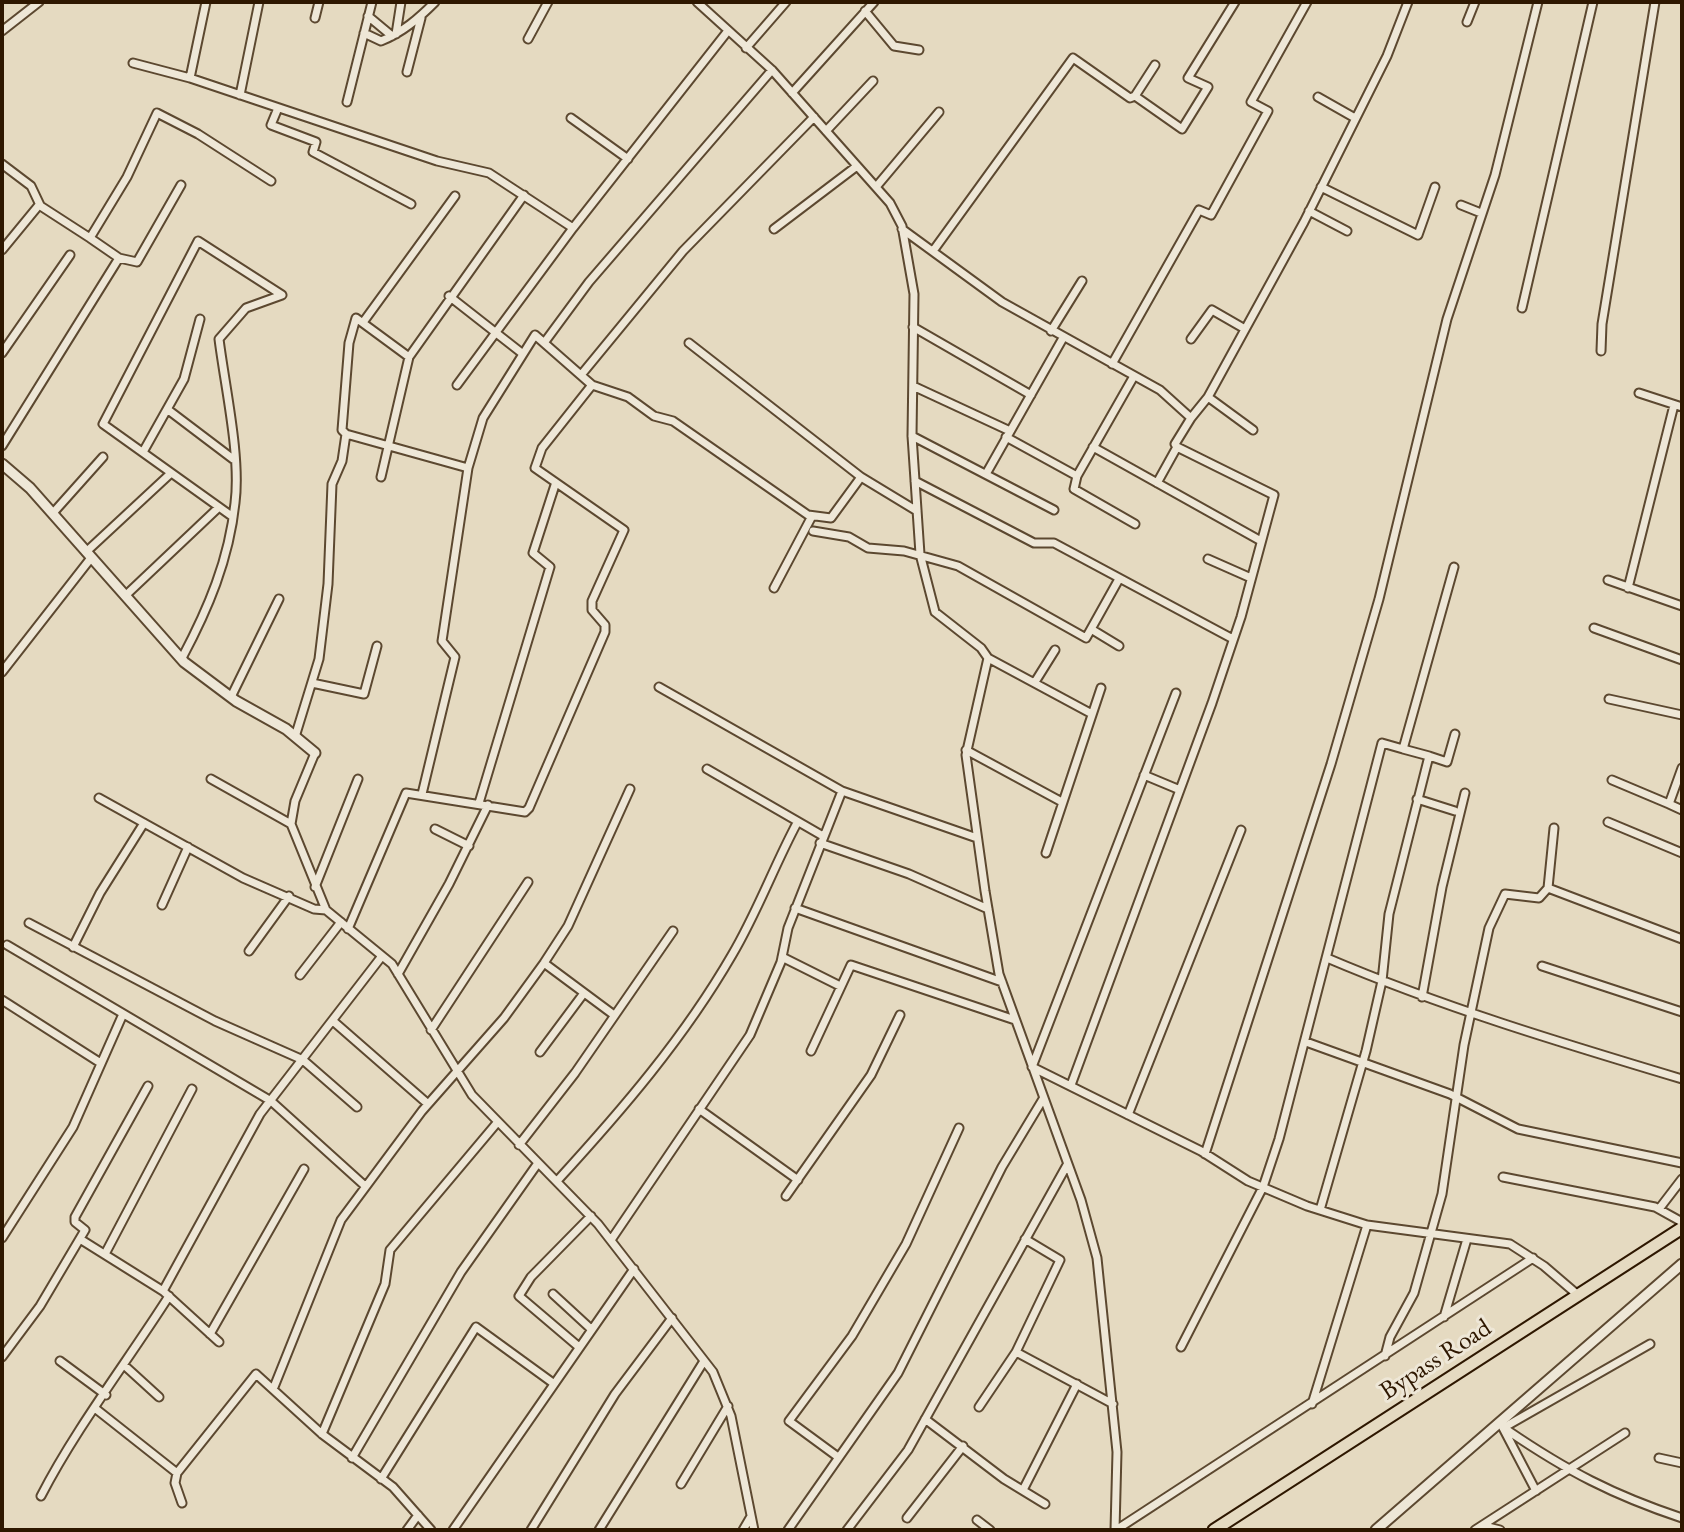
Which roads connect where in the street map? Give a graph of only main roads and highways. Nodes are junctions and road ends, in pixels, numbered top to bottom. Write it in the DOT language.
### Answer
graph roads {
  1 [pos="1682,1225"];
  2 [pos="1214,1530"];
  1 -- 2 [label="main road, Bypass Road"];
}
